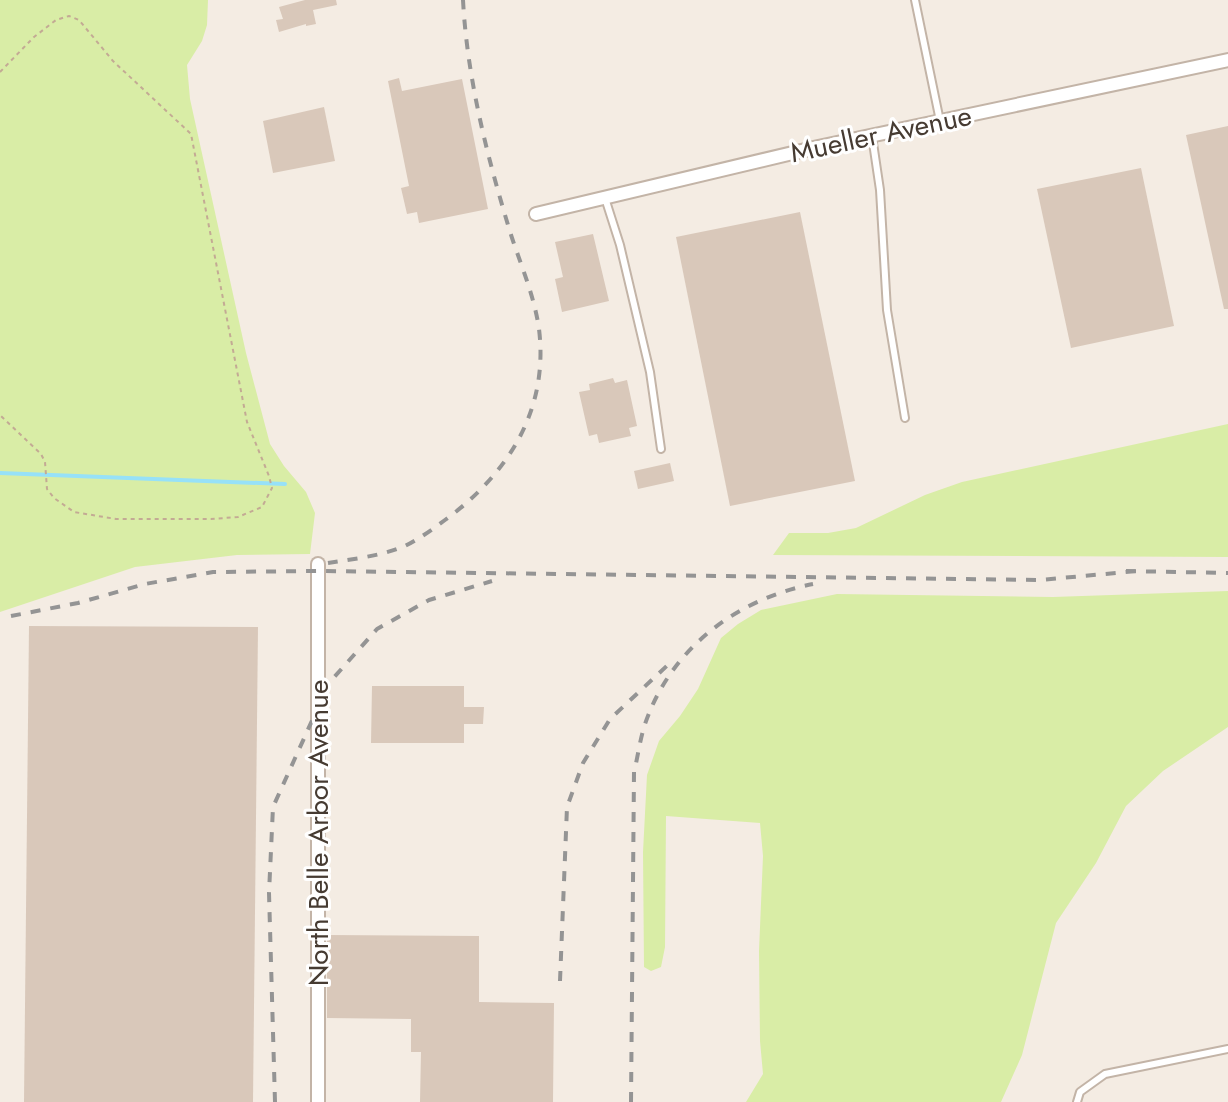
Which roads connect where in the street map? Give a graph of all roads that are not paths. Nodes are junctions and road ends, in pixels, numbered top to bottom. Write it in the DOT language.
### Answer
graph roads {
  1 [pos="915,0"];
  2 [pos="1228,60"];
  3 [pos="940,121"];
  4 [pos="872,136"];
  5 [pos="605,198"];
  6 [pos="536,214"];
  7 [pos="905,418"];
  8 [pos="661,449"];
  9 [pos="318,564"];
  10 [pos="1228,1049"];
  11 [pos="318,1102"];
  12 [pos="1077,1102"];
  1 -- 3 [label="lane"];
  2 -- 3 [label="street, Mueller Avenue"];
  3 -- 4 [label="street, Mueller Avenue"];
  4 -- 5 [label="street, Mueller Avenue"];
  4 -- 7 [label="lane"];
  5 -- 6 [label="street, Mueller Avenue"];
  5 -- 8 [label="lane"];
  9 -- 11 [label="street, North Belle Arbor Avenue"];
  10 -- 12 [label="lane"];
}
